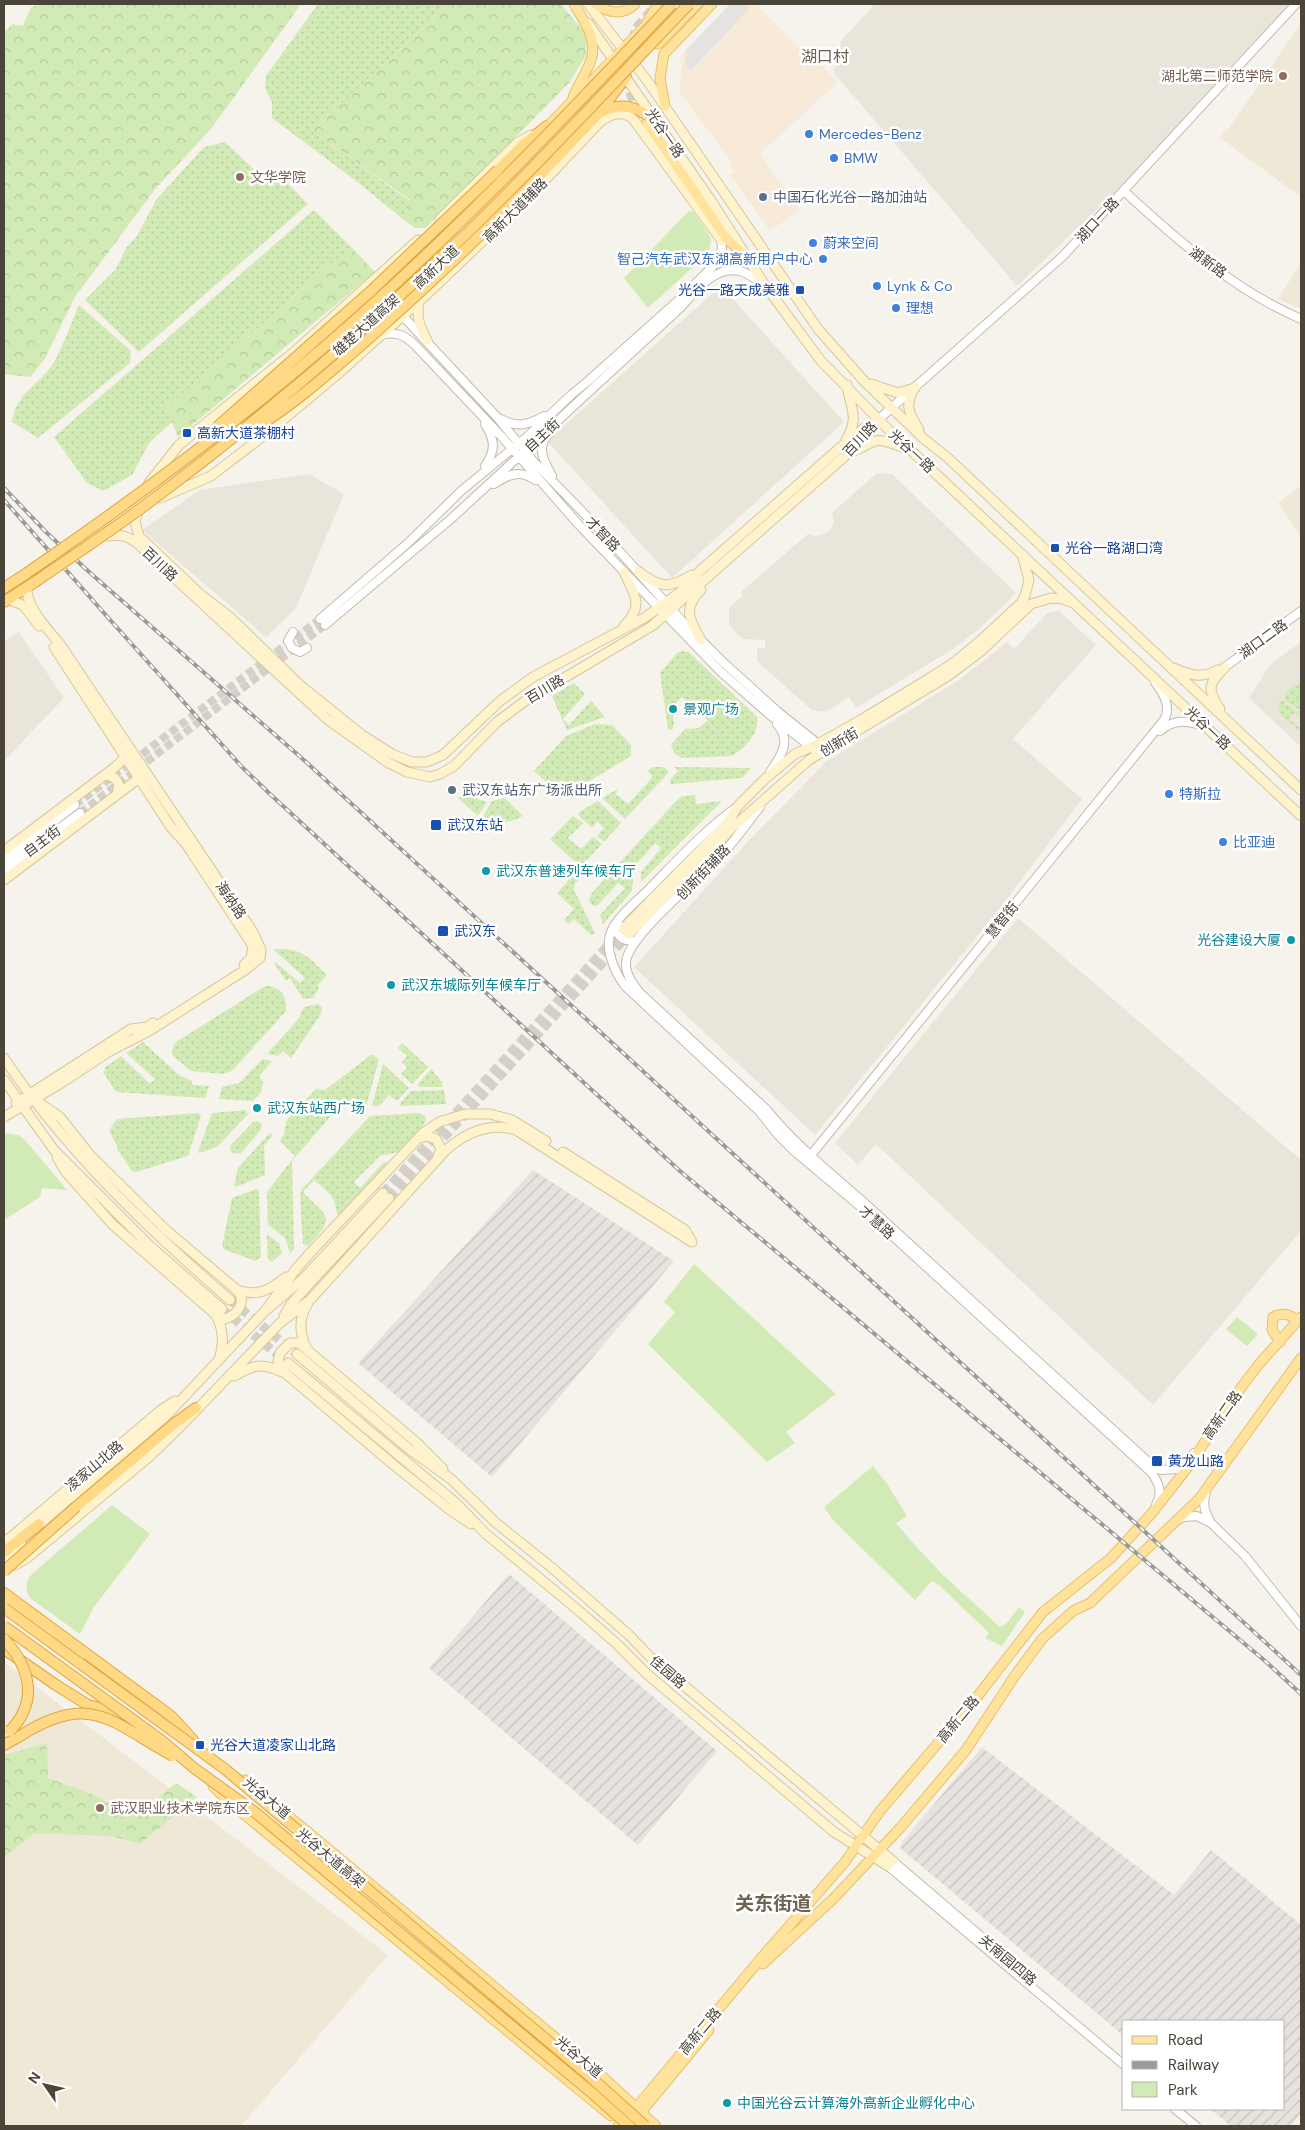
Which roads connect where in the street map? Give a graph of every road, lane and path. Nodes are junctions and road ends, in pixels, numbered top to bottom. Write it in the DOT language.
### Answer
graph roads {
  1 [pos="574,4"];
  2 [pos="588,4"];
  3 [pos="596,4"];
  4 [pos="635,4"];
  5 [pos="658,4"];
  6 [pos="662,4"];
  7 [pos="672,4"];
  8 [pos="689,4"];
  9 [pos="697,4"];
  10 [pos="712,4"];
  11 [pos="1296,4"];
  12 [pos="686,15"];
  13 [pos="597,16"];
  14 [pos="588,24"];
  15 [pos="622,49"];
  16 [pos="613,59"];
  17 [pos="636,66"];
  18 [pos="626,76"];
  19 [pos="572,100"];
  20 [pos="665,106"];
  21 [pos="598,114"];
  22 [pos="676,122"];
  23 [pos="647,123"];
  24 [pos="547,126"];
  25 [pos="661,128"];
  26 [pos="559,145"];
  27 [pos="527,151"];
  28 [pos="1124,191"];
  29 [pos="720,229"];
  30 [pos="722,241"];
  31 [pos="746,256"];
  32 [pos="764,284"];
  33 [pos="376,296"];
  34 [pos="419,302"];
  35 [pos="394,306"];
  36 [pos="403,316"];
  37 [pos="1301,319"];
  38 [pos="325,324"];
  39 [pos="384,334"];
  40 [pos="427,340"];
  41 [pos="858,374"];
  42 [pos="865,382"];
  43 [pos="847,386"];
  44 [pos="594,387"];
  45 [pos="915,388"];
  46 [pos="892,408"];
  47 [pos="478,412"];
  48 [pos="552,412"];
  49 [pos="496,416"];
  50 [pos="879,419"];
  51 [pos="924,439"];
  52 [pos="515,445"];
  53 [pos="842,446"];
  54 [pos="217,449"];
  55 [pos="525,450"];
  56 [pos="911,450"];
  57 [pos="518,456"];
  58 [pos="844,457"];
  59 [pos="480,474"];
  60 [pos="163,476"];
  61 [pos="149,483"];
  62 [pos="557,484"];
  63 [pos="545,488"];
  64 [pos="478,495"];
  65 [pos="160,498"];
  66 [pos="137,515"];
  67 [pos="91,524"];
  68 [pos="105,538"];
  69 [pos="737,552"];
  70 [pos="1022,554"];
  71 [pos="27,569"];
  72 [pos="701,570"];
  73 [pos="638,571"];
  74 [pos="624,572"];
  75 [pos="4,584"];
  76 [pos="39,585"];
  77 [pos="4,588"];
  78 [pos="27,592"];
  79 [pos="8,602"];
  80 [pos="1077,605"];
  81 [pos="4,607"];
  82 [pos="665,609"];
  83 [pos="1301,611"];
  84 [pos="622,628"];
  85 [pos="293,632"];
  86 [pos="701,640"];
  87 [pos="308,648"];
  88 [pos="1167,665"];
  89 [pos="1225,667"];
  90 [pos="1148,672"];
  91 [pos="770,715"];
  92 [pos="478,720"];
  93 [pos="1231,724"];
  94 [pos="1206,727"];
  95 [pos="481,738"];
  96 [pos="818,748"];
  97 [pos="128,754"];
  98 [pos="105,775"];
  99 [pos="142,776"];
  100 [pos="766,778"];
  101 [pos="1290,780"];
  102 [pos="1301,790"];
  103 [pos="117,794"];
  104 [pos="1278,794"];
  105 [pos="1301,795"];
  106 [pos="75,805"];
  107 [pos="1301,807"];
  108 [pos="80,813"];
  109 [pos="1301,816"];
  110 [pos="4,851"];
  111 [pos="4,860"];
  112 [pos="4,870"];
  113 [pos="4,880"];
  114 [pos="626,932"];
  115 [pos="4,1058"];
  116 [pos="4,1080"];
  117 [pos="32,1096"];
  118 [pos="20,1103"];
  119 [pos="4,1111"];
  120 [pos="4,1117"];
  121 [pos="419,1138"];
  122 [pos="437,1160"];
  123 [pos="809,1160"];
  124 [pos="296,1269"];
  125 [pos="238,1290"];
  126 [pos="311,1299"];
  127 [pos="230,1300"];
  128 [pos="266,1311"];
  129 [pos="219,1312"];
  130 [pos="1300,1319"];
  131 [pos="280,1323"];
  132 [pos="1280,1342"];
  133 [pos="307,1350"];
  134 [pos="297,1354"];
  135 [pos="1301,1358"];
  136 [pos="218,1363"];
  137 [pos="288,1363"];
  138 [pos="285,1373"];
  139 [pos="226,1380"];
  140 [pos="188,1393"];
  141 [pos="196,1408"];
  142 [pos="1201,1446"];
  143 [pos="451,1478"];
  144 [pos="1210,1483"];
  145 [pos="1152,1513"];
  146 [pos="1173,1522"];
  147 [pos="1211,1523"];
  148 [pos="39,1524"];
  149 [pos="486,1534"];
  150 [pos="4,1543"];
  151 [pos="4,1552"];
  152 [pos="5,1567"];
  153 [pos="4,1594"];
  154 [pos="4,1602"];
  155 [pos="4,1608"];
  156 [pos="1301,1626"];
  157 [pos="4,1628"];
  158 [pos="4,1639"];
  159 [pos="4,1649"];
  160 [pos="121,1713"];
  161 [pos="4,1736"];
  162 [pos="193,1740"];
  163 [pos="4,1745"];
  164 [pos="194,1768"];
  165 [pos="862,1836"];
  166 [pos="856,1846"];
  167 [pos="876,1853"];
  168 [pos="890,1864"];
  169 [pos="1122,2056"];
  170 [pos="1122,2063"];
  171 [pos="1176,2110"];
  172 [pos="638,2111"];
  173 [pos="624,2126"];
  174 [pos="645,2126"];
  175 [pos="656,2126"];
  176 [pos="1196,2126"];
  1 -- 14 [label="main road, 光谷一路"];
  1 -- 19 [label="main road"];
  2 -- 13 [label="main road, 光谷一路"];
  3 -- 4 [label="main road"];
  5 -- 15 [label="main road, 高新大道"];
  6 -- 12 [label="main road"];
  7 -- 60 [label="highway, 雄楚大道高架, bridge"];
  8 -- 54 [label="highway, 雄楚大道高架, bridge"];
  9 -- 12 [label="main road, 高新大道"];
  10 -- 20 [label="main road"];
  11 -- 28 [label="street, 湖口一路"];
  12 -- 17 [label="main road, 高新大道"];
  13 -- 14 [label="main road"];
  13 -- 15 [label="main road, 光谷一路"];
  14 -- 16 [label="main road, 光谷一路"];
  15 -- 16 [label="main road, 高新大道"];
  15 -- 17 [label="main road, 光谷一路"];
  16 -- 18 [label="main road, 光谷一路"];
  16 -- 19 [label="main road, 高新大道"];
  17 -- 18 [label="main road, 高新大道"];
  17 -- 20 [label="main road, 光谷一路"];
  18 -- 21 [label="highway"];
  18 -- 25 [label="main road, 光谷一路"];
  18 -- 26 [label="main road, 高新大道"];
  19 -- 24 [label="main road, 高新大道"];
  20 -- 22 [label="main road, 光谷一路"];
  21 -- 25 [label="highway"];
  21 -- 54 [label="highway, bridge"];
  22 -- 25 [label="main road"];
  22 -- 41 [label="main road, 光谷一路"];
  23 -- 29 [label="main road"];
  24 -- 27 [label="main road, 高新大道"];
  24 -- 38 [label="main road"];
  24 -- 60 [label="highway, bridge"];
  25 -- 31 [label="main road, 光谷一路"];
  26 -- 27 [label="main road"];
  26 -- 35 [label="main road, 高新大道"];
  27 -- 33 [label="main road, 高新大道"];
  28 -- 37 [label="street, 湖新路"];
  28 -- 45 [label="street, 湖口一路"];
  29 -- 30 [label="street, 自主街"];
  29 -- 31 [label="main road"];
  30 -- 34 [label="main road, 高新大道辅路"];
  30 -- 48 [label="street, 自主街"];
  31 -- 32 [label="main road, 光谷一路"];
  32 -- 43 [label="main road, 光谷一路"];
  32 -- 44 [label="street, 自主街"];
  33 -- 38 [label="main road"];
  33 -- 61 [label="main road, 高新大道"];
  34 -- 36 [label="main road, 高新大道辅路"];
  34 -- 40 [label="main road"];
  35 -- 36 [label="street, 才智路"];
  35 -- 65 [label="main road, 高新大道"];
  36 -- 39 [label="main road, 高新大道辅路"];
  36 -- 40 [label="street, 才智路"];
  38 -- 61 [label="main road"];
  39 -- 47 [label="street, 才智路"];
  39 -- 65 [label="main road, 高新大道辅路"];
  40 -- 49 [label="street, 才智路"];
  41 -- 42 [label="main road, 光谷一路"];
  41 -- 43 [label="main road"];
  42 -- 45 [label="main road"];
  42 -- 46 [label="main road, 光谷一路"];
  43 -- 50 [label="main road, 光谷一路"];
  43 -- 53 [label="main road"];
  44 -- 55 [label="street, 自主街"];
  44 -- 62 [label="street"];
  45 -- 46 [label="street, 湖口一路"];
  45 -- 51 [label="main road"];
  46 -- 50 [label="street, 湖口一路"];
  46 -- 51 [label="main road, 光谷一路"];
  47 -- 52 [label="street, 才智路"];
  47 -- 59 [label="street"];
  48 -- 49 [label="street"];
  48 -- 52 [label="street, 自主街"];
  49 -- 52 [label="street, 才智路"];
  50 -- 53 [label="main road, 百川路"];
  50 -- 56 [label="main road, 光谷一路"];
  50 -- 58 [label="main road, 百川路"];
  51 -- 56 [label="main road"];
  51 -- 88 [label="main road, 光谷一路"];
  52 -- 55 [label="street, 才智路"];
  52 -- 57 [label="street, 才智路"];
  52 -- 59 [label="street, 自主街"];
  53 -- 72 [label="main road, 百川路"];
  54 -- 79 [label="highway, 雄楚大道高架, bridge"];
  55 -- 57 [label="street, 自主街"];
  55 -- 62 [label="street, 才智路"];
  56 -- 58 [label="main road"];
  56 -- 70 [label="main road, 光谷一路"];
  57 -- 63 [label="street, 才智路"];
  57 -- 64 [label="street, 自主街"];
  58 -- 69 [label="main road, 百川路"];
  59 -- 64 [label="street, 自主街"];
  60 -- 77 [label="highway, 雄楚大道高架, bridge"];
  61 -- 67 [label="main road, 高新大道"];
  62 -- 73 [label="street, 才智路"];
  63 -- 64 [label="street"];
  63 -- 74 [label="street, 才智路"];
  65 -- 66 [label="main road, 高新大道"];
  66 -- 68 [label="main road, 高新大道"];
  66 -- 92 [label="main road, 百川路"];
  68 -- 95 [label="main road, 百川路"];
  69 -- 82 [label="main road, 百川路"];
  69 -- 86 [label="main road"];
  70 -- 80 [label="main road, 光谷一路"];
  70 -- 96 [label="main road, 创新街"];
  71 -- 75 [label="main road"];
  72 -- 73 [label="main road"];
  72 -- 82 [label="main road, 百川路"];
  73 -- 82 [label="street, 才智路"];
  74 -- 82 [label="street, 才智路"];
  74 -- 84 [label="main road"];
  76 -- 78 [label="main road"];
  78 -- 79 [label="main road"];
  78 -- 97 [label="main road, 海纳路"];
  79 -- 81 [label="main road"];
  79 -- 97 [label="main road, 海纳路"];
  80 -- 90 [label="main road, 光谷一路"];
  80 -- 96 [label="main road, 创新街"];
  82 -- 84 [label="main road, 百川路"];
  82 -- 86 [label="street, 才智路"];
  82 -- 91 [label="street, 才智路"];
  82 -- 95 [label="main road, 百川路"];
  83 -- 89 [label="street, 湖口二路"];
  84 -- 92 [label="main road, 百川路"];
  85 -- 87 [label="street"];
  86 -- 96 [label="street, 才智路"];
  88 -- 89 [label="main road"];
  88 -- 93 [label="main road, 光谷一路"];
  89 -- 93 [label="main road"];
  90 -- 94 [label="main road, 光谷一路"];
  90 -- 123 [label="street, 慧智街"];
  91 -- 96 [label="street, 才智路"];
  91 -- 100 [label="street"];
  92 -- 95 [label="main road"];
  93 -- 101 [label="main road, 光谷一路"];
  94 -- 104 [label="main road, 光谷一路"];
  94 -- 123 [label="street, 慧智街"];
  96 -- 100 [label="main road, 创新街"];
  96 -- 114 [label="main road, 创新街"];
  97 -- 98 [label="main road"];
  97 -- 99 [label="main road, 海纳路"];
  98 -- 103 [label="main road"];
  98 -- 110 [label="main road"];
  99 -- 103 [label="main road"];
  99 -- 117 [label="main road, 海纳路"];
  100 -- 114 [label="main road, 创新街"];
  101 -- 102 [label="main road, 光谷一路"];
  101 -- 105 [label="main road"];
  103 -- 113 [label="main road"];
  104 -- 107 [label="main road"];
  104 -- 109 [label="main road, 光谷一路"];
  106 -- 111 [label="street, 自主街"];
  108 -- 112 [label="street, 自主街"];
  114 -- 123 [label="street, 才慧路"];
  114 -- 123 [label="street, 才慧路"];
  115 -- 117 [label="main road"];
  116 -- 118 [label="main road"];
  117 -- 118 [label="main road, 海纳路"];
  117 -- 125 [label="main road"];
  117 -- 127 [label="main road"];
  118 -- 119 [label="main road, 海纳路"];
  118 -- 120 [label="main road, 海纳路"];
  118 -- 129 [label="main road"];
  121 -- 122 [label="main road"];
  121 -- 122 [label="main road"];
  121 -- 124 [label="main road"];
  122 -- 126 [label="main road"];
  123 -- 142 [label="street, 才慧路"];
  123 -- 145 [label="street, 才慧路"];
  124 -- 125 [label="main road"];
  124 -- 128 [label="main road"];
  125 -- 129 [label="main road"];
  126 -- 131 [label="main road"];
  126 -- 133 [label="main road"];
  128 -- 131 [label="main road"];
  128 -- 136 [label="main road"];
  129 -- 136 [label="main road"];
  130 -- 132 [label="main road, 高新二路"];
  130 -- 132 [label="main road"];
  131 -- 139 [label="main road"];
  132 -- 142 [label="main road, 高新二路"];
  133 -- 138 [label="main road"];
  133 -- 143 [label="main road"];
  134 -- 143 [label="main road"];
  135 -- 144 [label="main road, 高新二路"];
  136 -- 140 [label="main road"];
  137 -- 149 [label="main road"];
  138 -- 139 [label="main road"];
  138 -- 149 [label="main road"];
  139 -- 141 [label="main road"];
  140 -- 148 [label="main road"];
  140 -- 150 [label="main road, 凌家山北路"];
  141 -- 152 [label="highway, bridge"];
  141 -- 152 [label="main road"];
  142 -- 145 [label="main road, 高新二路"];
  143 -- 165 [label="main road, 佳园路"];
  144 -- 146 [label="main road, 高新二路"];
  144 -- 147 [label="street"];
  145 -- 165 [label="main road, 高新二路"];
  146 -- 147 [label="street"];
  146 -- 167 [label="main road, 高新二路"];
  147 -- 156 [label="street"];
  148 -- 151 [label="highway"];
  148 -- 152 [label="main road"];
  149 -- 166 [label="main road, 佳园路"];
  153 -- 162 [label="highway"];
  154 -- 162 [label="main road, 光谷大道"];
  155 -- 174 [label="highway, 光谷大道高架, bridge"];
  157 -- 160 [label="main road, 光谷大道"];
  157 -- 164 [label="highway, 光谷大道高架, bridge"];
  158 -- 161 [label="highway, bridge"];
  159 -- 160 [label="highway, bridge"];
  160 -- 173 [label="main road, 光谷大道"];
  162 -- 172 [label="main road, 光谷大道"];
  163 -- 164 [label="highway, bridge"];
  164 -- 173 [label="highway, 光谷大道高架, bridge"];
  165 -- 166 [label="main road, 高新二路"];
  165 -- 167 [label="main road, 佳园路"];
  166 -- 167 [label="main road, 佳园路"];
  166 -- 172 [label="main road, 高新二路"];
  167 -- 168 [label="main road"];
  167 -- 172 [label="main road, 高新二路"];
  168 -- 169 [label="street, 关南园四路"];
  168 -- 170 [label="street"];
  171 -- 176 [label="street"];
  172 -- 173 [label="main road, 高新二路"];
  172 -- 175 [label="main road, 光谷大道"];
}
